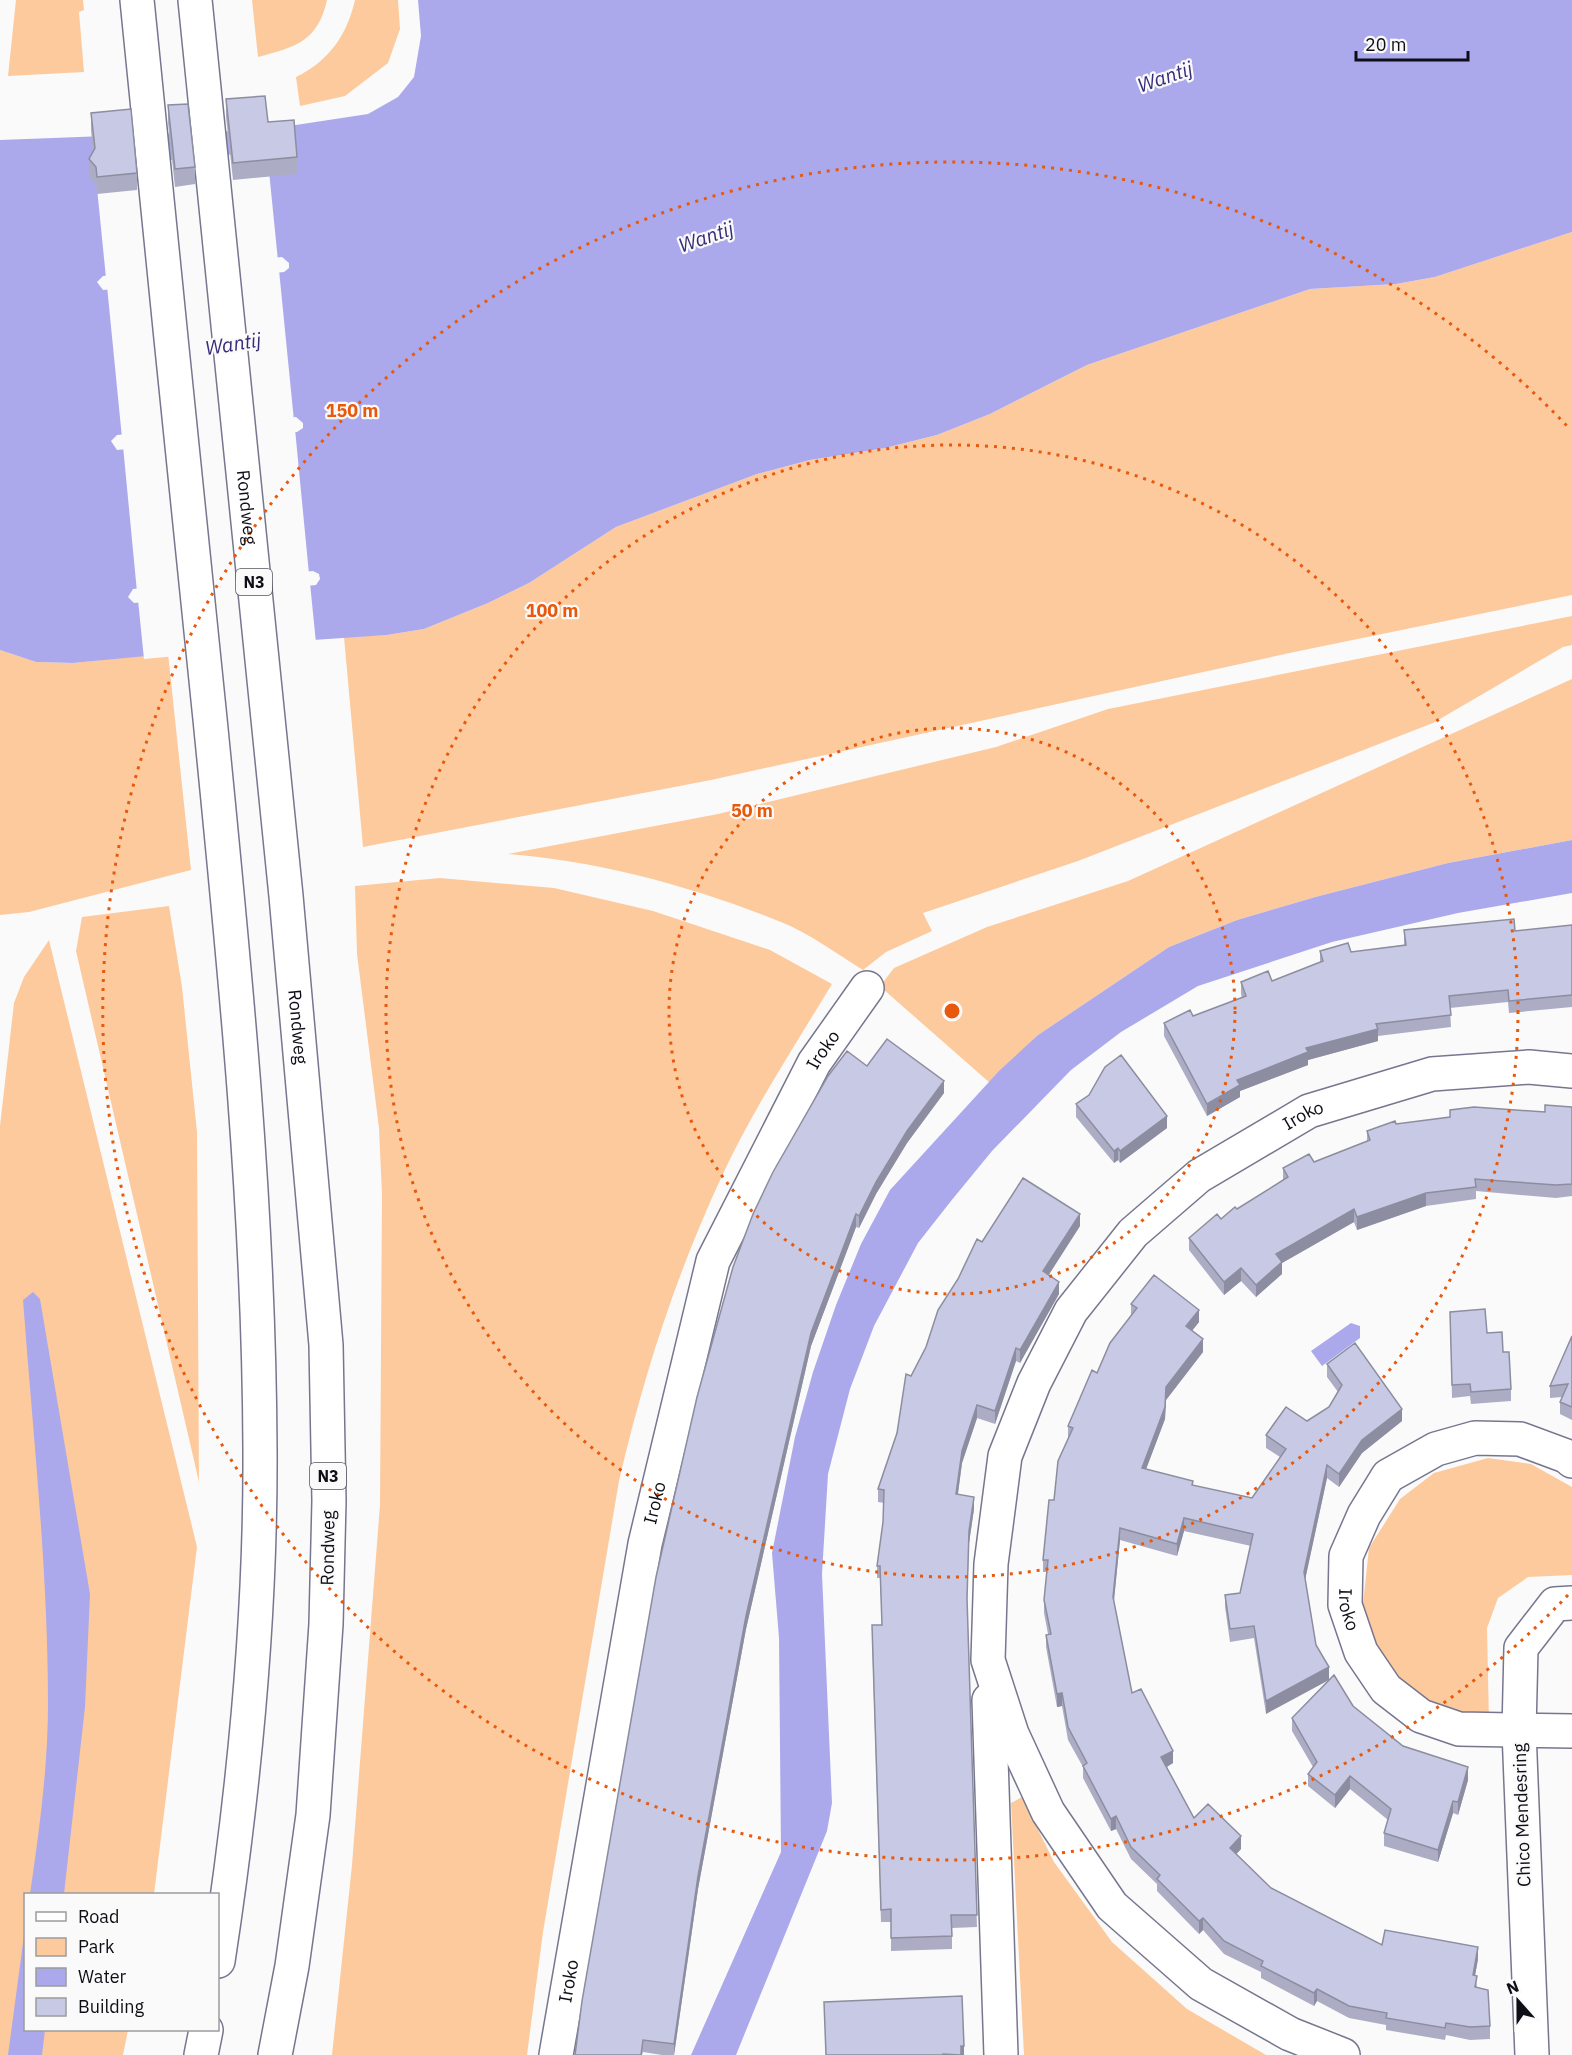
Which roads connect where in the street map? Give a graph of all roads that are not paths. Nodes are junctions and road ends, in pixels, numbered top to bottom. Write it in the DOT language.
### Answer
graph roads {
  1 [pos="137,0"];
  2 [pos="195,0"];
  3 [pos="867,988"];
  4 [pos="1572,1071"];
  5 [pos="1572,1461"];
  6 [pos="1572,1603"];
  7 [pos="988,1660"];
  8 [pos="1519,1731"];
  9 [pos="1572,1731"];
  10 [pos="219,1955"];
  11 [pos="206,2031"];
  12 [pos="201,2055"];
  13 [pos="276,2055"];
  14 [pos="556,2055"];
  15 [pos="1001,2055"];
  16 [pos="1343,2055"];
  17 [pos="1532,2055"];
  1 -- 10 [label="street"];
  2 -- 13 [label="street, Rondweg / N3"];
  3 -- 14 [label="street, Iroko"];
  4 -- 7 [label="street, Iroko"];
  5 -- 8 [label="street, Iroko"];
  6 -- 8 [label="street, Chico Mendesring"];
  7 -- 15 [label="street, Iroko"];
  7 -- 16 [label="street, Iroko"];
  8 -- 9 [label="street, Iroko"];
  8 -- 17 [label="street, Chico Mendesring"];
  11 -- 12 [label="street"];
}
